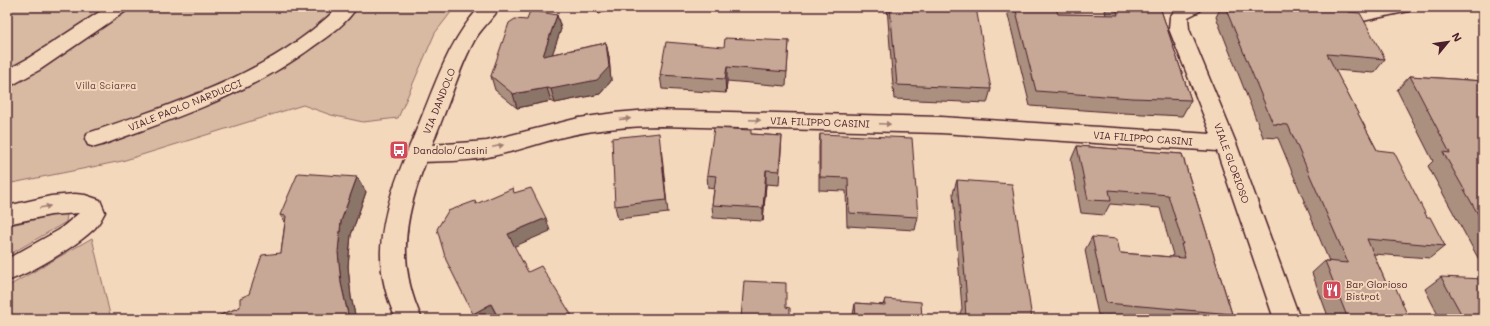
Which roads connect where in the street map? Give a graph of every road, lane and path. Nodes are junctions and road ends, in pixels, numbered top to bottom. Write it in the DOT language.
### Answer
graph roads {
  1 [pos="120,7"];
  2 [pos="348,7"];
  3 [pos="491,7"];
  4 [pos="1393,8"];
  5 [pos="1188,9"];
  6 [pos="1316,12"];
  7 [pos="7,79"];
  8 [pos="95,138"];
  9 [pos="1225,143"];
  10 [pos="418,154"];
  11 [pos="7,215"];
  12 [pos="7,271"];
  13 [pos="409,319"];
  14 [pos="1287,319"];
  1 -- 7 [label="street"];
  2 -- 8 [label="street, VIALE PAOLO NARDUCCI"];
  3 -- 10 [label="street, VIA DANDOLO"];
  4 -- 6 [label="street"];
  5 -- 9 [label="street, VIALE GLORIOSO"];
  10 -- 9 [label="street, VIA FILIPPO CASINI, one-way"];
  9 -- 14 [label="street, VIALE GLORIOSO"];
  10 -- 13 [label="street, VIA DANDOLO"];
  11 -- 12 [label="street, one-way"];
}
